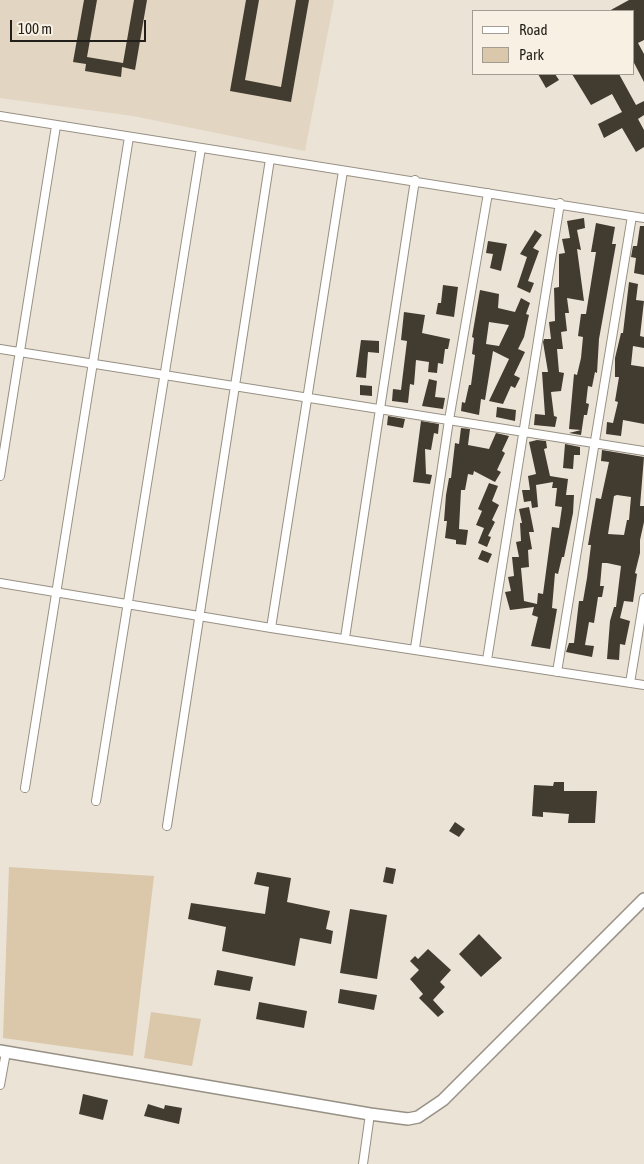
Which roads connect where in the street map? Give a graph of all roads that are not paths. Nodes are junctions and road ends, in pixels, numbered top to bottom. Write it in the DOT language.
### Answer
graph roads {
  1 [pos="0,116"];
  2 [pos="56,126"];
  3 [pos="128,137"];
  4 [pos="201,148"];
  5 [pos="270,159"];
  6 [pos="343,171"];
  7 [pos="415,180"];
  8 [pos="488,193"];
  9 [pos="560,203"];
  10 [pos="632,216"];
  11 [pos="644,218"];
  12 [pos="0,349"];
  13 [pos="20,353"];
  14 [pos="92,363"];
  15 [pos="164,375"];
  16 [pos="234,386"];
  17 [pos="306,398"];
  18 [pos="378,410"];
  19 [pos="449,420"];
  20 [pos="522,432"];
  21 [pos="593,443"];
  22 [pos="644,452"];
  23 [pos="0,476"];
  24 [pos="0,583"];
  25 [pos="56,592"];
  26 [pos="644,598"];
  27 [pos="127,604"];
  28 [pos="200,616"];
  29 [pos="271,628"];
  30 [pos="345,638"];
  31 [pos="415,648"];
  32 [pos="486,660"];
  33 [pos="558,672"];
  34 [pos="630,683"];
  35 [pos="644,685"];
  36 [pos="25,788"];
  37 [pos="96,802"];
  38 [pos="167,826"];
  39 [pos="644,899"];
  40 [pos="3,1052"];
  41 [pos="0,1085"];
  42 [pos="370,1114"];
  43 [pos="363,1164"];
  1 -- 2 [label="street"];
  2 -- 3 [label="street"];
  2 -- 13 [label="street"];
  3 -- 4 [label="street"];
  3 -- 14 [label="street"];
  4 -- 5 [label="street"];
  4 -- 15 [label="street"];
  5 -- 6 [label="street"];
  5 -- 16 [label="street"];
  6 -- 7 [label="street"];
  6 -- 17 [label="street"];
  7 -- 8 [label="street"];
  7 -- 18 [label="street"];
  8 -- 9 [label="street"];
  8 -- 19 [label="street"];
  9 -- 10 [label="street"];
  9 -- 20 [label="street"];
  10 -- 11 [label="street"];
  10 -- 21 [label="street"];
  12 -- 13 [label="street"];
  13 -- 14 [label="street"];
  13 -- 23 [label="street"];
  14 -- 15 [label="street"];
  14 -- 25 [label="street"];
  15 -- 16 [label="street"];
  15 -- 27 [label="street"];
  16 -- 17 [label="street"];
  16 -- 28 [label="street"];
  17 -- 18 [label="street"];
  17 -- 29 [label="street"];
  18 -- 19 [label="street"];
  18 -- 30 [label="street"];
  19 -- 20 [label="street"];
  19 -- 31 [label="street"];
  20 -- 21 [label="street"];
  20 -- 32 [label="street"];
  21 -- 22 [label="street"];
  21 -- 33 [label="street"];
  24 -- 25 [label="street"];
  25 -- 27 [label="street"];
  25 -- 36 [label="street"];
  26 -- 34 [label="street"];
  27 -- 28 [label="street"];
  27 -- 37 [label="street"];
  28 -- 29 [label="street"];
  28 -- 38 [label="street"];
  29 -- 30 [label="street"];
  30 -- 31 [label="street"];
  31 -- 32 [label="street"];
  32 -- 33 [label="street"];
  33 -- 34 [label="street"];
  34 -- 35 [label="street"];
  39 -- 42 [label="street"];
  40 -- 41 [label="street"];
  40 -- 42 [label="street"];
  42 -- 43 [label="street"];
}
